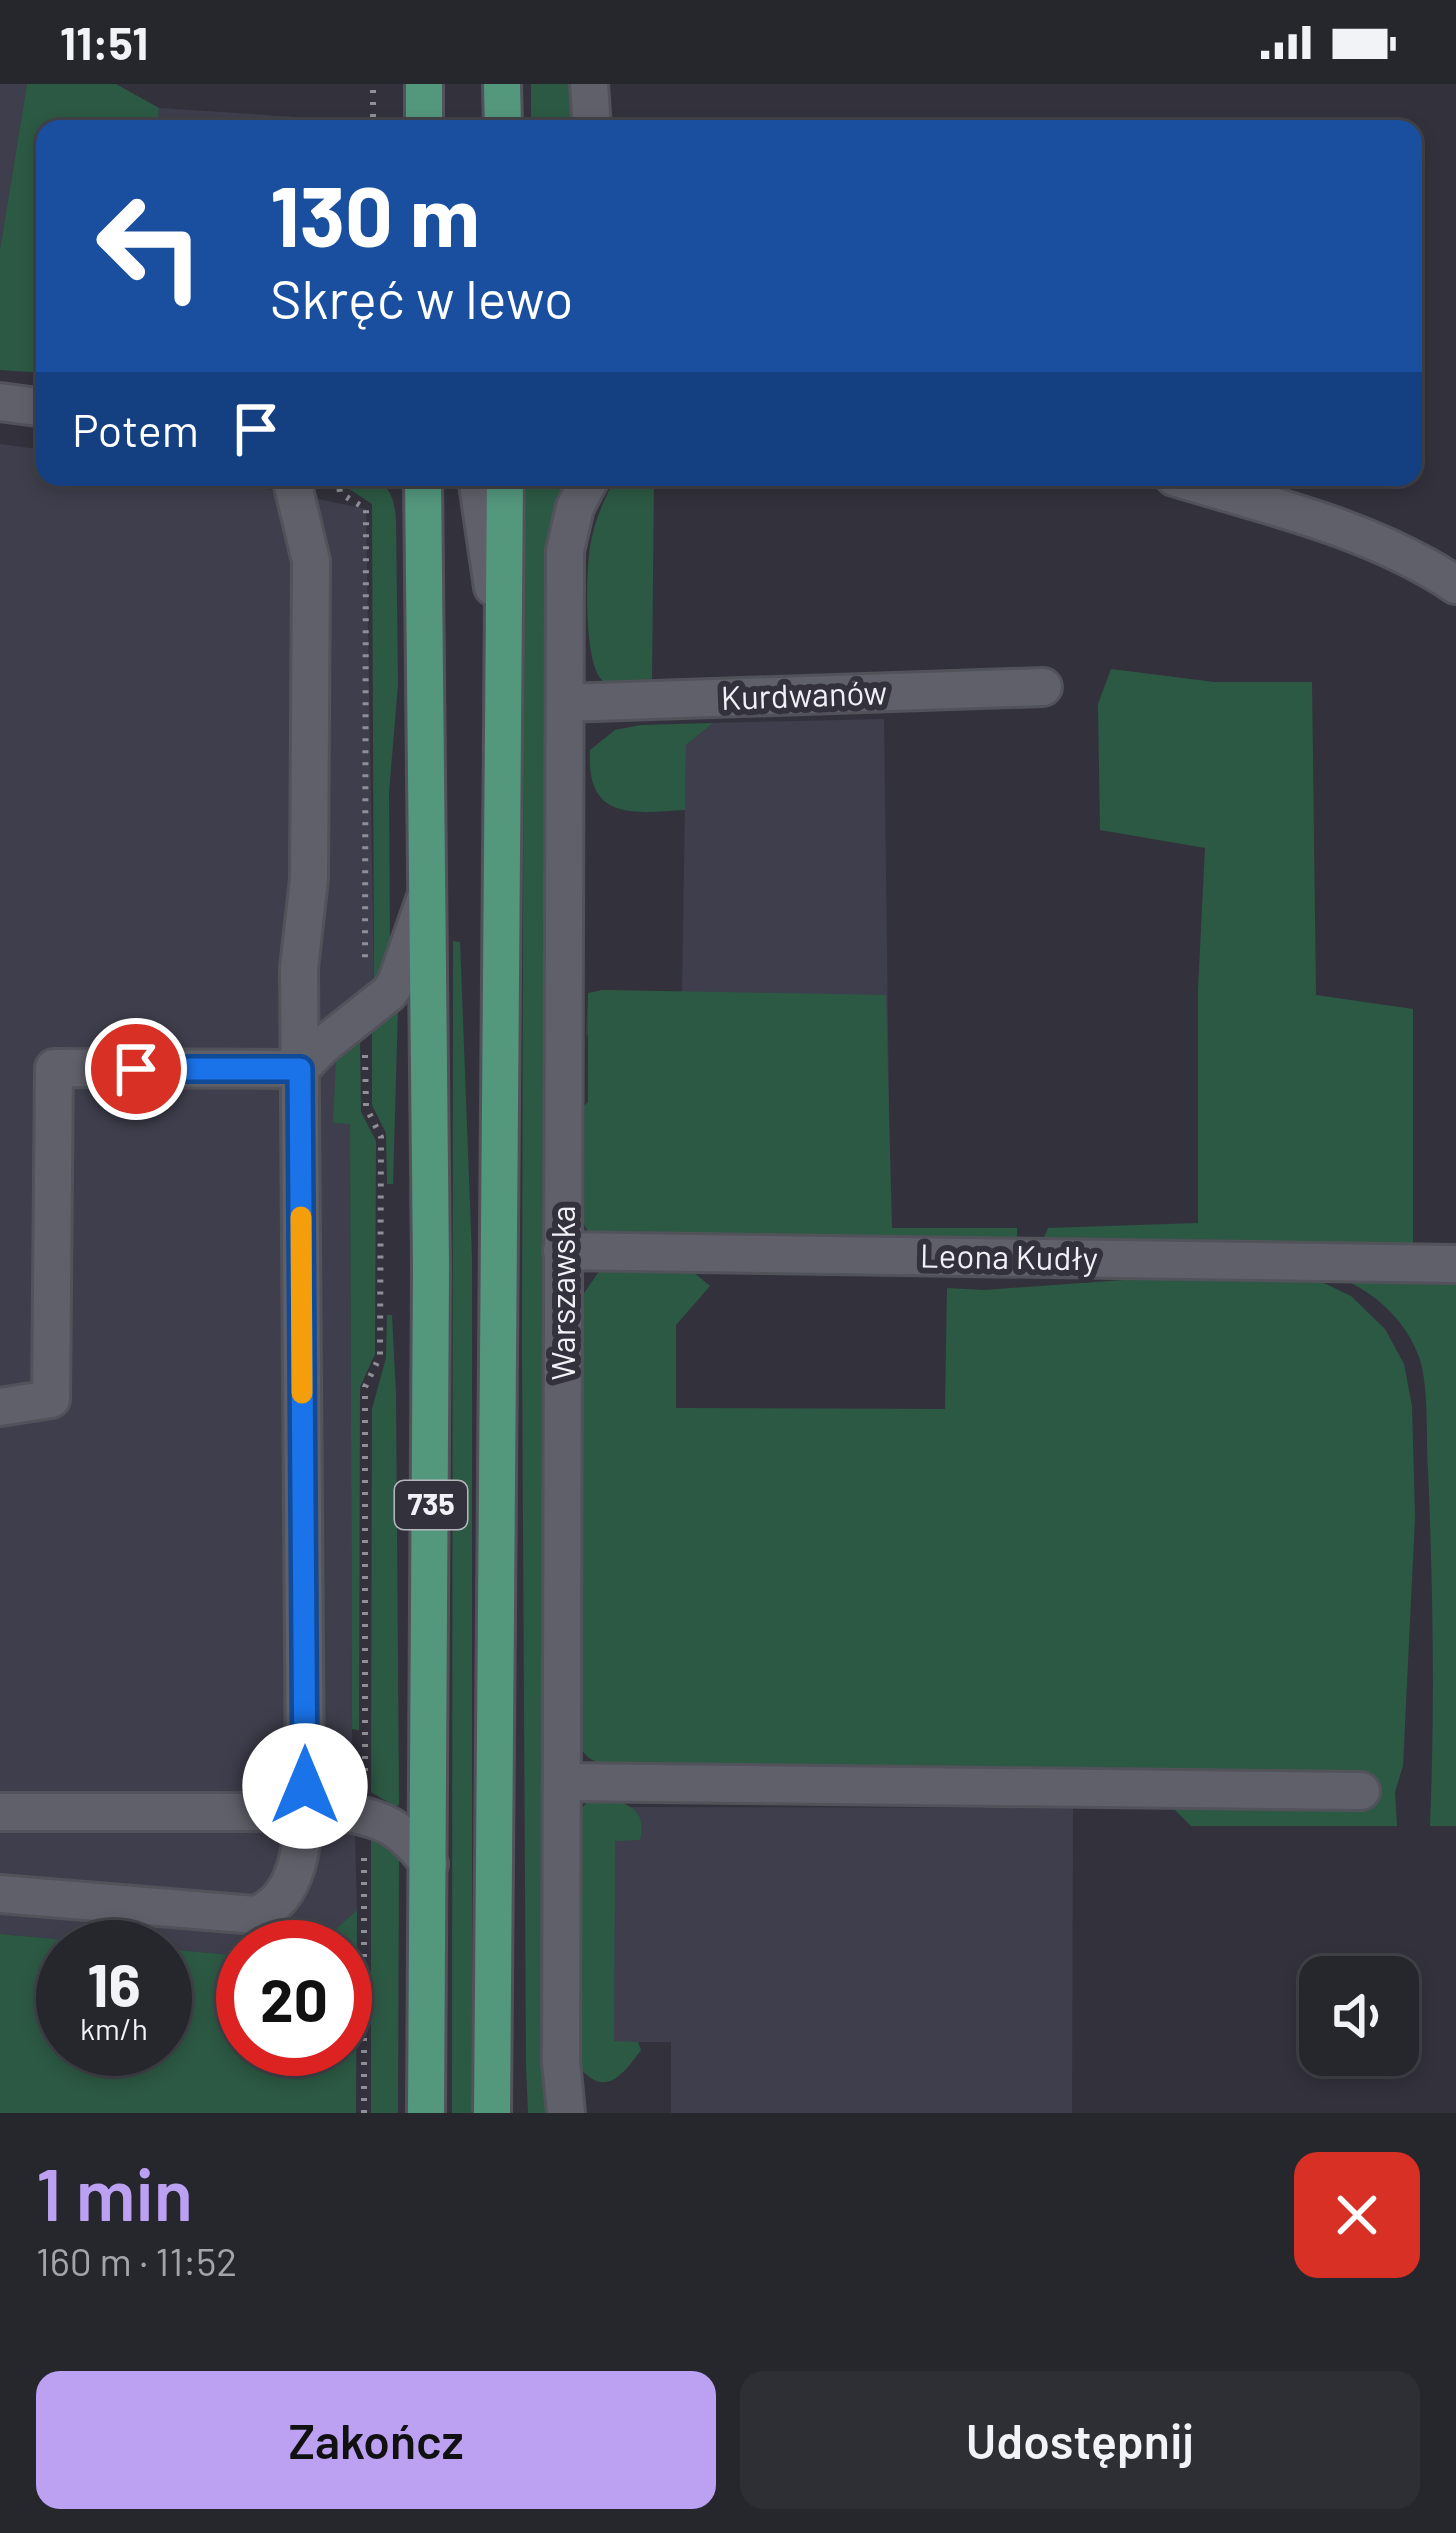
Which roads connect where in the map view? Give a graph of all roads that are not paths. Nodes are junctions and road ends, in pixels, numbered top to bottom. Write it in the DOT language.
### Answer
graph roads {
  1 [pos="424,84"];
  2 [pos="502,84"];
  3 [pos="589,84"];
  4 [pos="424,120"];
  5 [pos="503,120"];
  6 [pos="591,120"];
  7 [pos="0,402"];
  8 [pos="36,407"];
  9 [pos="293,486"];
  10 [pos="423,486"];
  11 [pos="478,486"];
  12 [pos="505,486"];
  13 [pos="586,486"];
  14 [pos="1202,486"];
  15 [pos="1456,585"];
  16 [pos="504,662"];
  17 [pos="1043,687"];
  18 [pos="565,703"];
  19 [pos="426,896"];
  20 [pos="300,1069"];
  21 [pos="562,1251"];
  22 [pos="1456,1264"];
  23 [pos="0,1407"];
  24 [pos="562,1782"];
  25 [pos="1361,1790"];
  26 [pos="304,1811"];
  27 [pos="0,1812"];
  28 [pos="429,1864"];
  29 [pos="0,1894"];
  30 [pos="426,2113"];
  31 [pos="492,2113"];
  32 [pos="566,2113"];
  1 -- 4 [label="main road"];
  2 -- 5 [label="main road"];
  3 -- 6 [label="street"];
  7 -- 8 [label="street"];
  9 -- 20 [label="street"];
  10 -- 19 [label="main road, 735"];
  11 -- 16 [label="street"];
  12 -- 16 [label="main road, Warszawska / 735"];
  13 -- 18 [label="street, Warszawska"];
  14 -- 15 [label="street"];
  16 -- 31 [label="main road, Warszawska / 735"];
  17 -- 18 [label="street, Kurdwanów"];
  18 -- 21 [label="street, Warszawska"];
  19 -- 20 [label="street"];
  19 -- 28 [label="main road, 735"];
  20 -- 23 [label="street"];
  20 -- 26 [label="street"];
  21 -- 22 [label="street, Leona Kudły"];
  21 -- 24 [label="street, Warszawska"];
  24 -- 25 [label="street"];
  24 -- 32 [label="street, Warszawska"];
  26 -- 27 [label="street"];
  26 -- 28 [label="street"];
  26 -- 29 [label="street"];
  28 -- 30 [label="main road, 735"];
}
